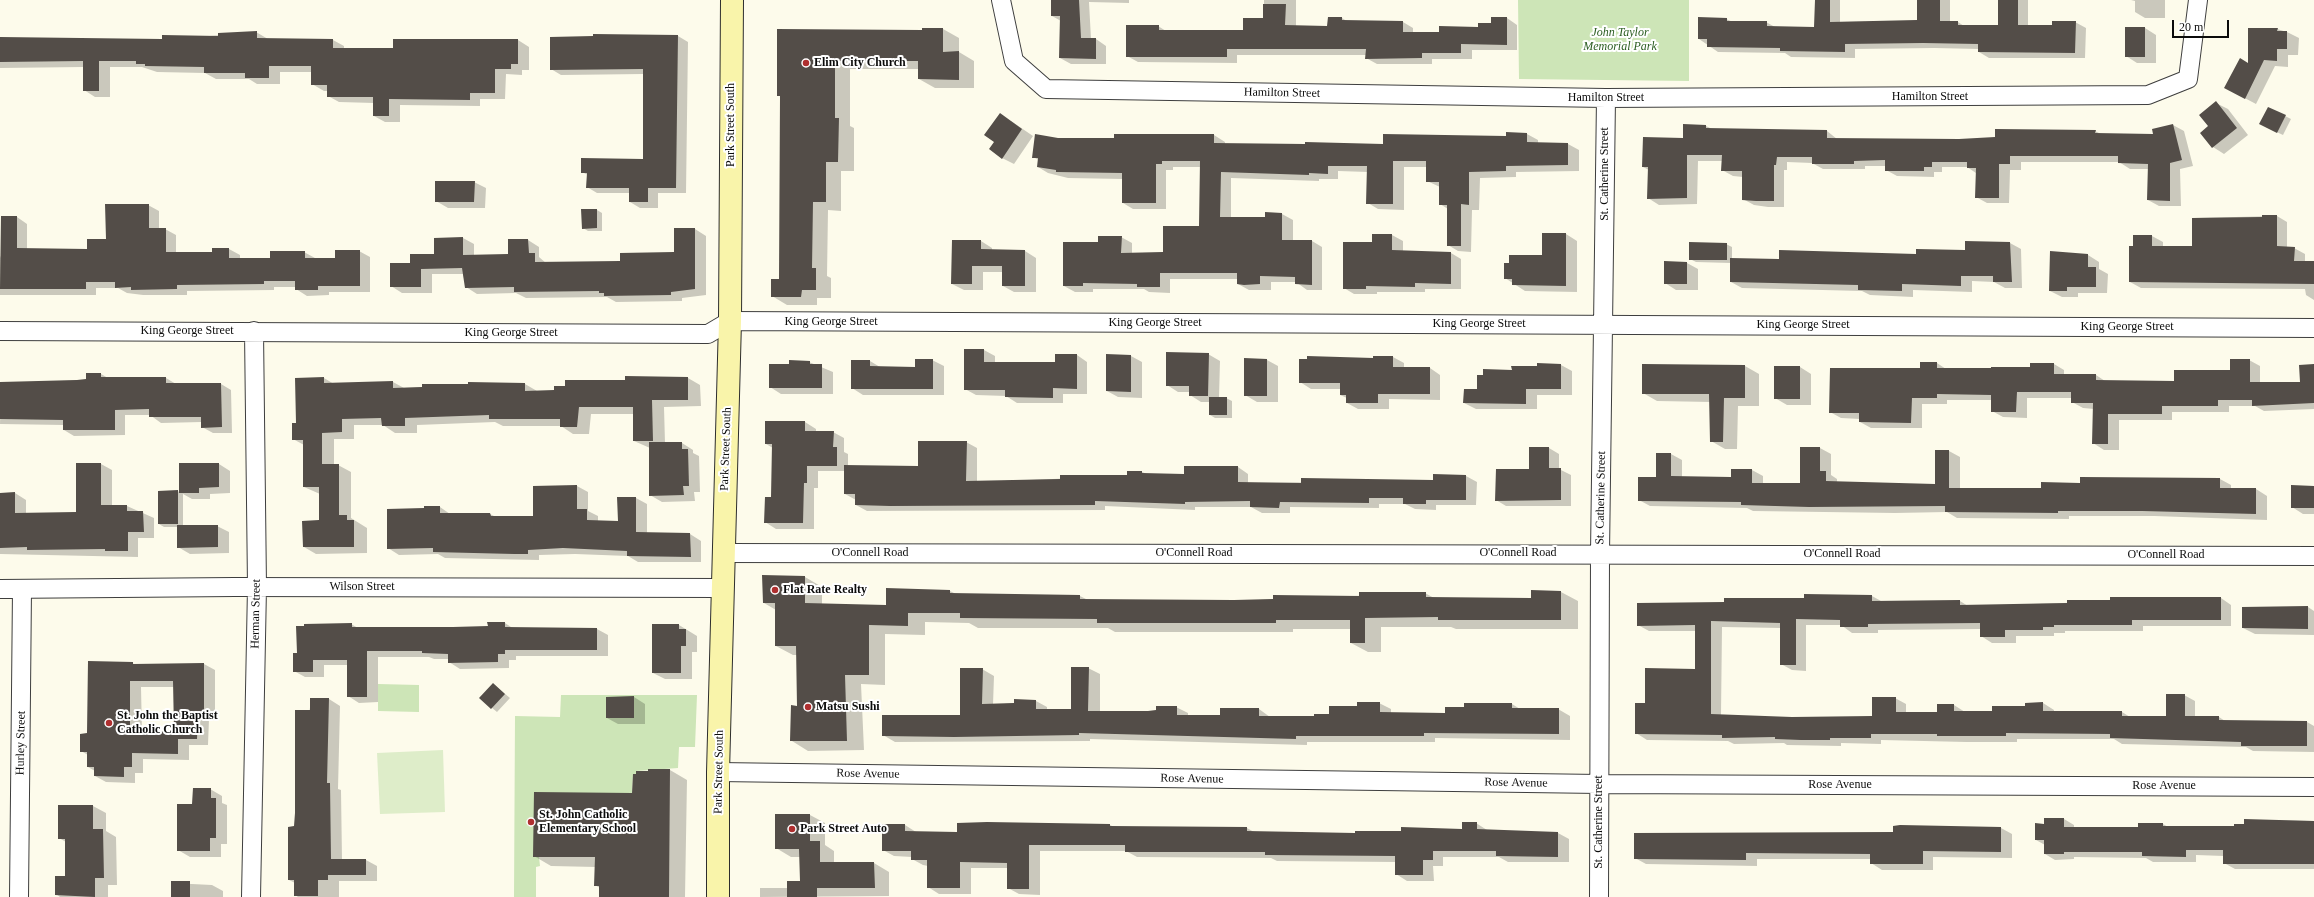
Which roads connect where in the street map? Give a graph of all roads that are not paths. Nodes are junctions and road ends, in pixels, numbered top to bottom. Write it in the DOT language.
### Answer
graph roads {
  1 [pos="732,0"];
  2 [pos="1001,0"];
  3 [pos="2198,0"];
  4 [pos="1606,98"];
  5 [pos="730,320"];
  6 [pos="1604,324"];
  7 [pos="2314,328"];
  8 [pos="0,331"];
  9 [pos="254,331"];
  10 [pos="722,553"];
  11 [pos="1600,553"];
  12 [pos="2314,556"];
  13 [pos="257,587"];
  14 [pos="723,588"];
  15 [pos="0,589"];
  16 [pos="22,589"];
  17 [pos="718,772"];
  18 [pos="1600,784"];
  19 [pos="2314,787"];
  20 [pos="19,897"];
  21 [pos="251,897"];
  22 [pos="718,897"];
  23 [pos="1599,897"];
  1 -- 5 [label="street, Park Street South"];
  2 -- 4 [label="street, Hamilton Street"];
  3 -- 4 [label="street, Hamilton Street"];
  4 -- 6 [label="street, St. Catherine Street"];
  5 -- 6 [label="street, King George Street"];
  5 -- 9 [label="street, King George Street"];
  5 -- 10 [label="street, Park Street South"];
  6 -- 7 [label="street, King George Street"];
  6 -- 11 [label="street, St. Catherine Street"];
  8 -- 9 [label="street, King George Street"];
  9 -- 13 [label="street, Herman Street"];
  10 -- 11 [label="street, O'Connell Road"];
  10 -- 14 [label="street, Park Street South"];
  11 -- 12 [label="street, O'Connell Road"];
  11 -- 18 [label="street, St. Catherine Street"];
  13 -- 14 [label="street, Wilson Street"];
  13 -- 16 [label="street, Wilson Street"];
  13 -- 21 [label="street, Herman Street"];
  14 -- 17 [label="street, Park Street South"];
  15 -- 16 [label="street, Wilson Street"];
  16 -- 20 [label="street, Hurley Street"];
  17 -- 18 [label="street, Rose Avenue"];
  17 -- 22 [label="street, Park Street South"];
  18 -- 19 [label="street, Rose Avenue"];
  18 -- 23 [label="street, St. Catherine Street"];
}
